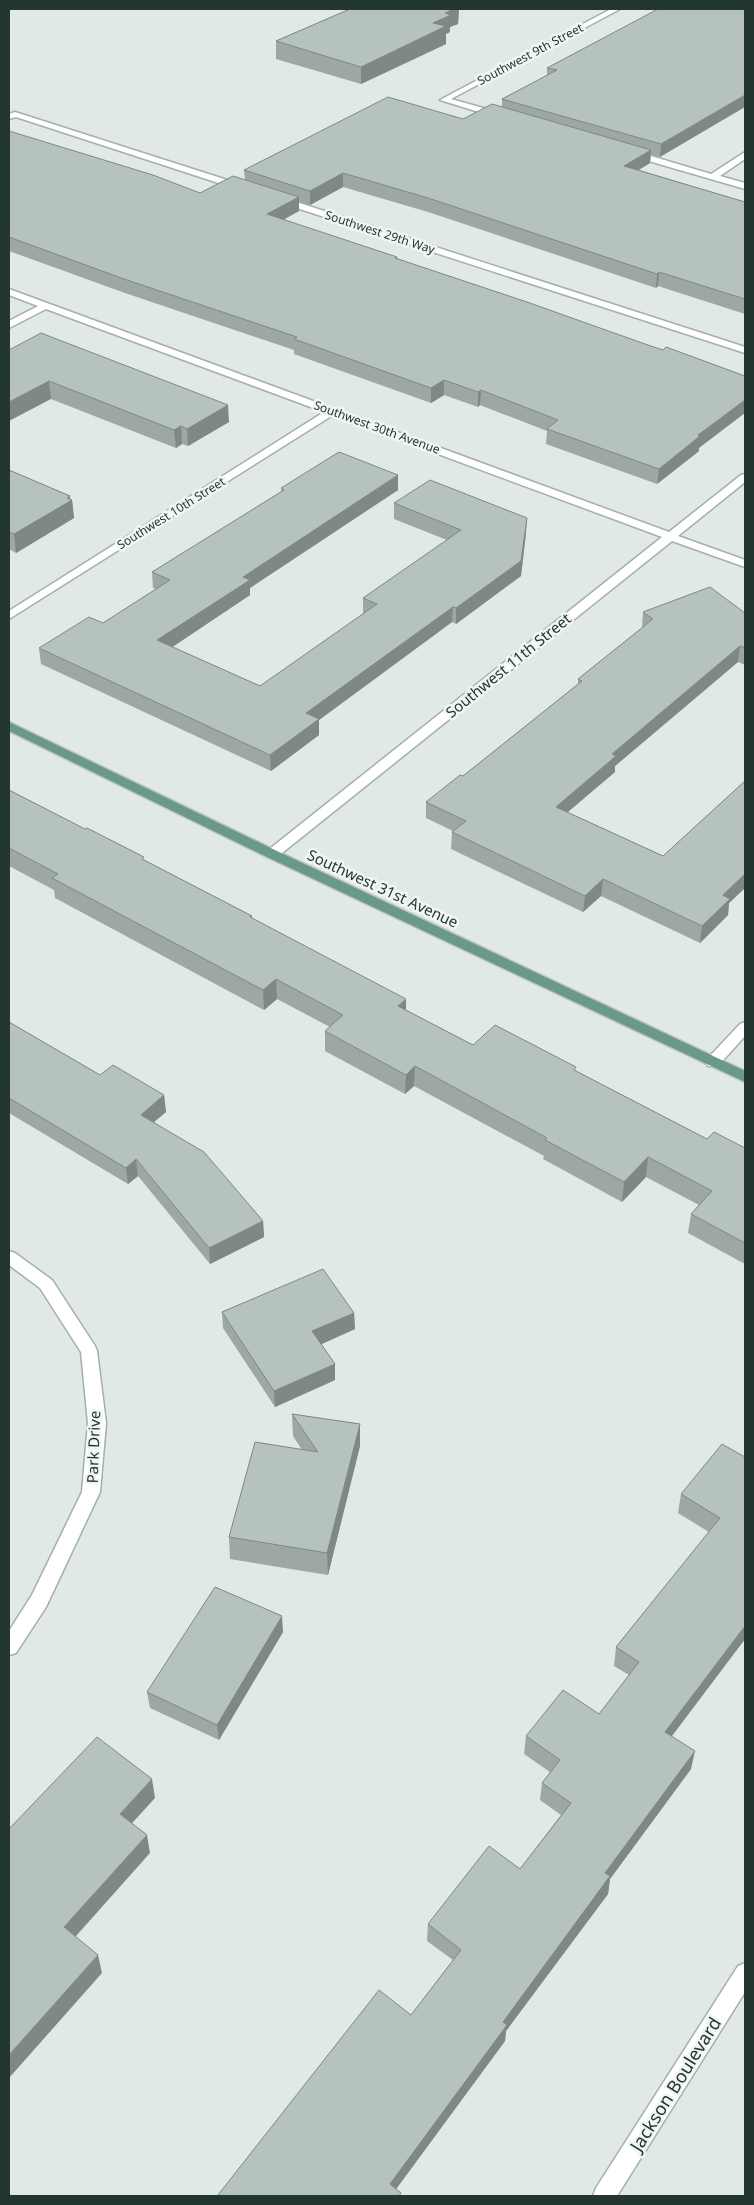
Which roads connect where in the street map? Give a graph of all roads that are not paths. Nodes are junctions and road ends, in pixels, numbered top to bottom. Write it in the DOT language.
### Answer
graph roads {
  1 [pos="616,9"];
  2 [pos="12,116"];
  3 [pos="511,119"];
  4 [pos="626,152"];
  5 [pos="745,155"];
  6 [pos="712,177"];
  7 [pos="745,186"];
  8 [pos="252,191"];
  9 [pos="271,197"];
  10 [pos="9,292"];
  11 [pos="45,306"];
  12 [pos="9,325"];
  13 [pos="745,350"];
  14 [pos="333,411"];
  15 [pos="745,477"];
  16 [pos="671,536"];
  17 [pos="745,564"];
  18 [pos="9,616"];
  19 [pos="9,726"];
  20 [pos="272,854"];
  21 [pos="745,1027"];
  22 [pos="713,1062"];
  23 [pos="745,1077"];
  24 [pos="9,1257"];
  25 [pos="9,1647"];
  26 [pos="745,1972"];
  27 [pos="604,2196"];
  1 -- 3 [label="street, Southwest 9th Street"];
  2 -- 8 [label="street"];
  4 -- 6 [label="street"];
  5 -- 6 [label="street"];
  6 -- 7 [label="street"];
  9 -- 13 [label="street, Southwest 29th Way"];
  10 -- 11 [label="street, Southwest 30th Avenue"];
  11 -- 12 [label="street"];
  11 -- 14 [label="street, Southwest 30th Avenue"];
  14 -- 16 [label="street, Southwest 30th Avenue"];
  14 -- 18 [label="street, Southwest 10th Street"];
  15 -- 16 [label="street, Southwest 11th Street"];
  16 -- 17 [label="street, Southwest 30th Avenue"];
  16 -- 20 [label="street, Southwest 11th Street"];
  19 -- 20 [label="main road, Southwest 31st Avenue"];
  20 -- 22 [label="main road, Southwest 31st Avenue"];
  21 -- 22 [label="street"];
  22 -- 23 [label="main road, Southwest 31st Avenue"];
  24 -- 25 [label="street, Park Drive"];
  26 -- 27 [label="street, Jackson Boulevard"];
}
